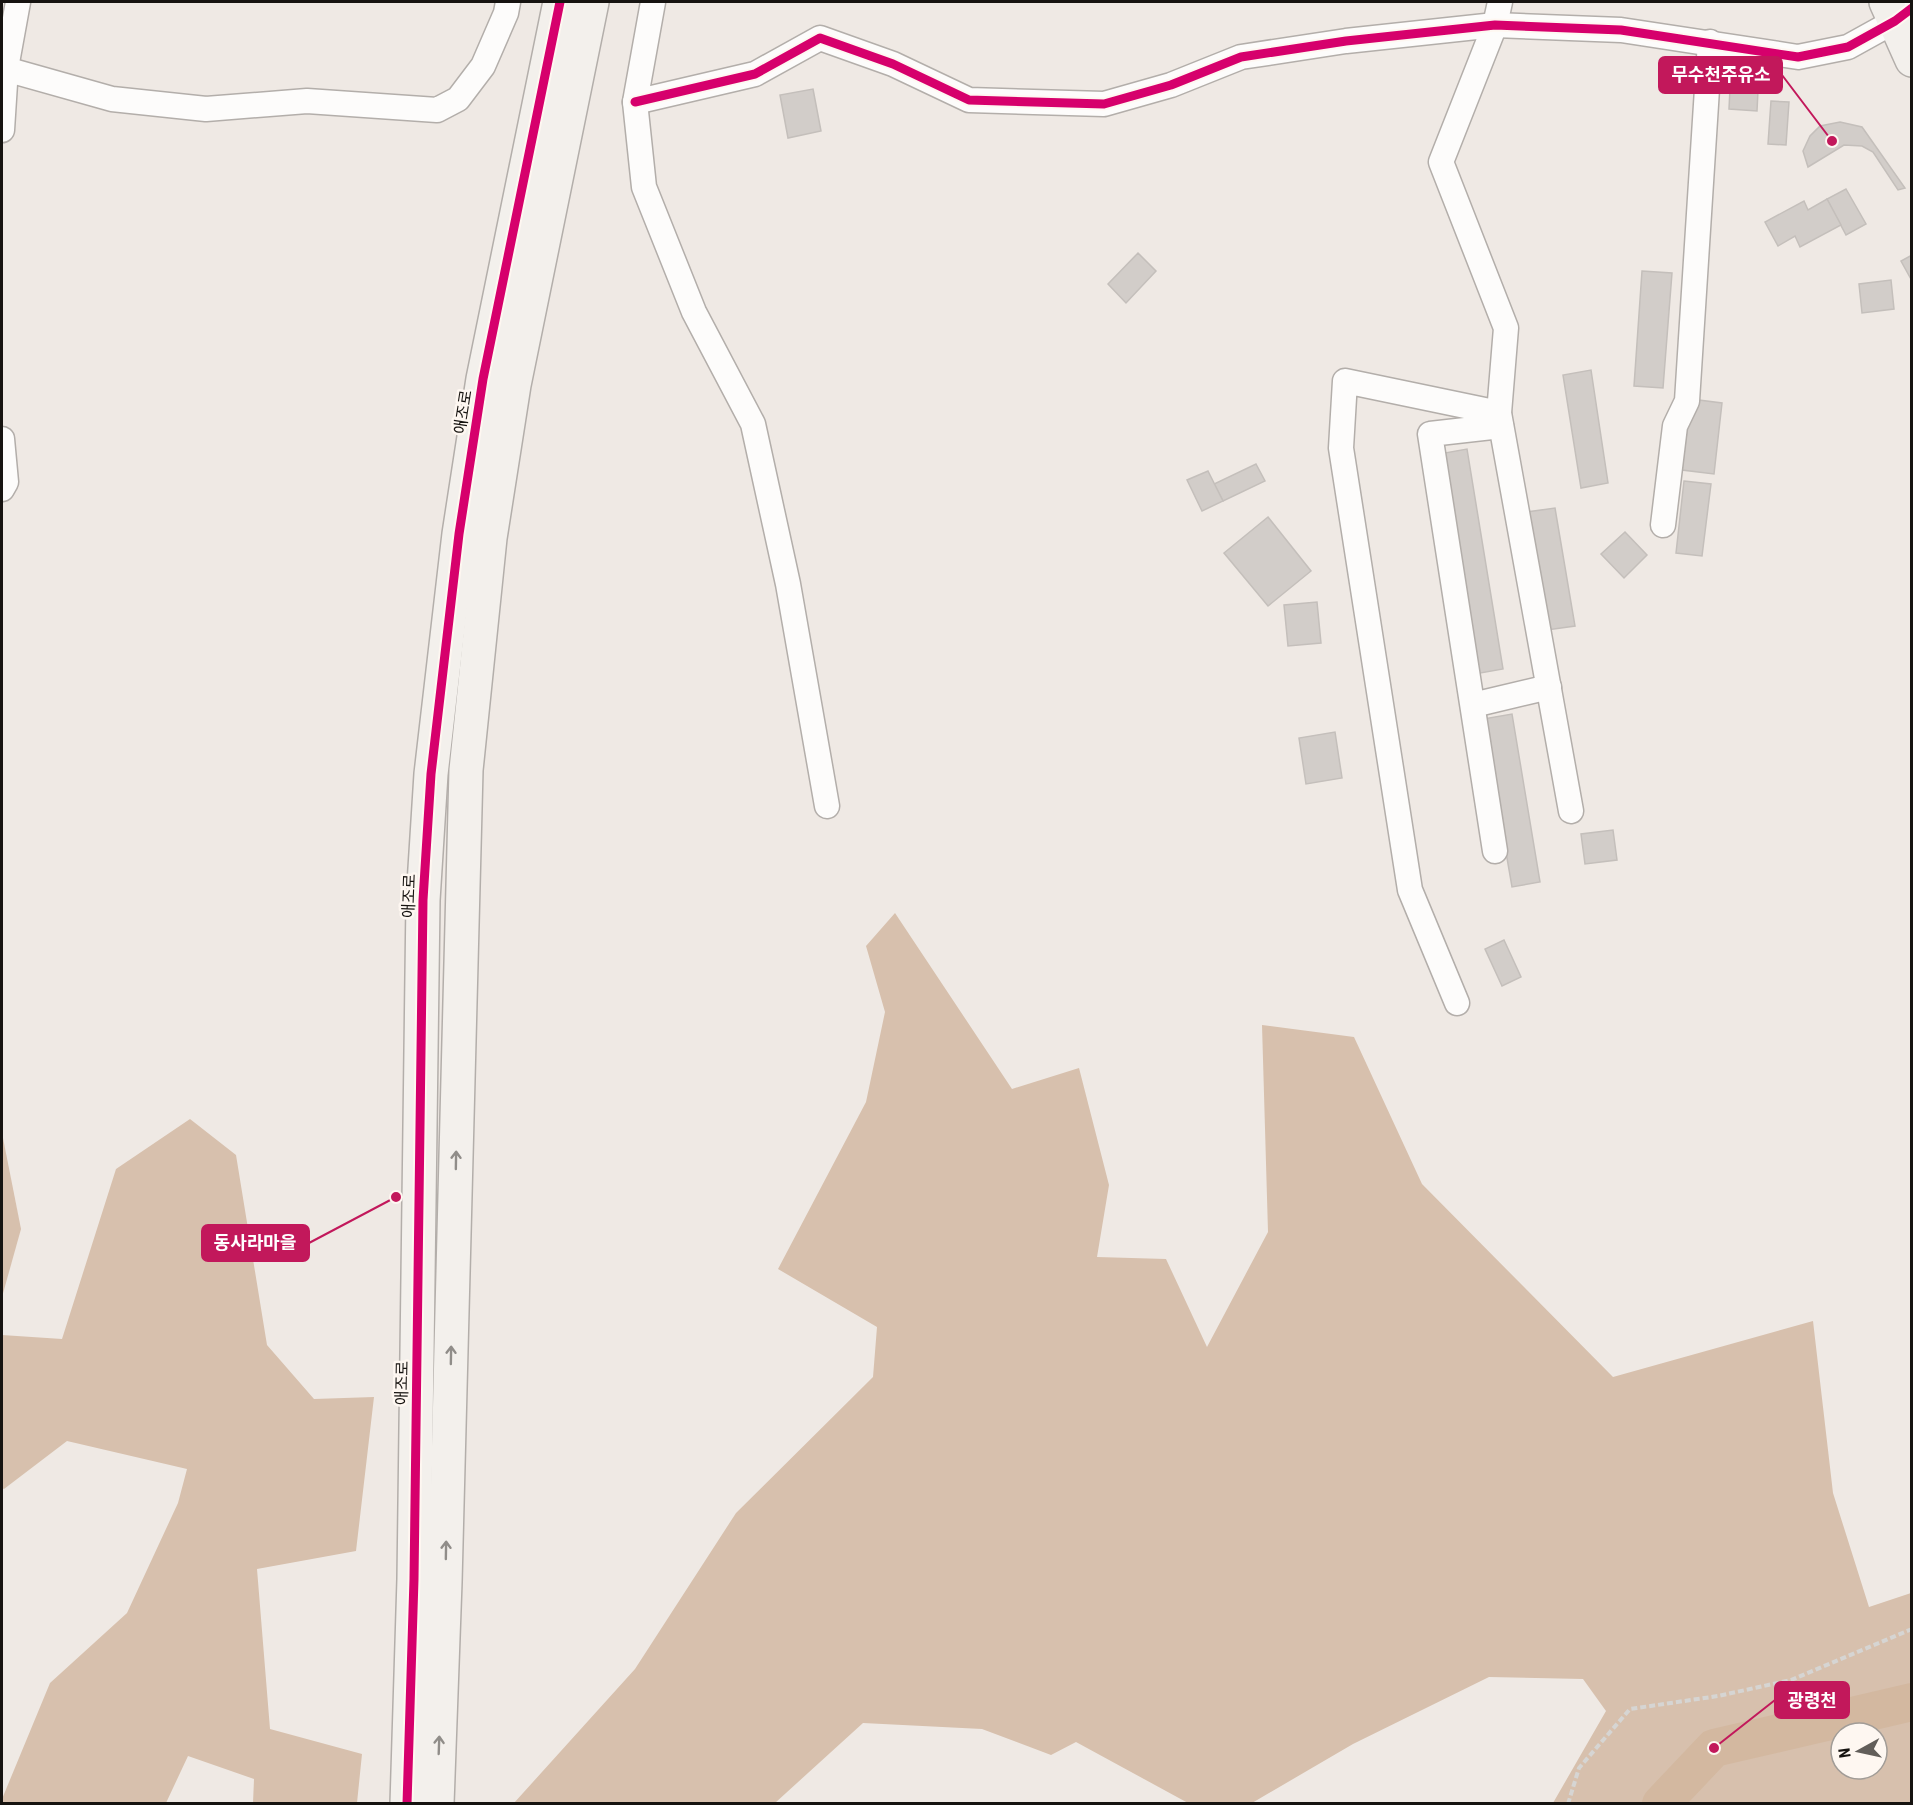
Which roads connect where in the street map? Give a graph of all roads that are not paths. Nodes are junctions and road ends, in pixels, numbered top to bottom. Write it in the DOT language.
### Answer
graph roads {
  1 [pos="18,2"];
  2 [pos="508,2"];
  3 [pos="560,2"];
  4 [pos="592,2"];
  5 [pos="653,2"];
  6 [pos="1898,10"];
  7 [pos="1498,13"];
  8 [pos="1710,42"];
  9 [pos="1911,60"];
  10 [pos="4,68"];
  11 [pos="635,102"];
  12 [pos="2,130"];
  13 [pos="1500,419"];
  14 [pos="2,439"];
  15 [pos="2,489"];
  16 [pos="1663,525"];
  17 [pos="1549,687"];
  18 [pos="1473,705"];
  19 [pos="827,806"];
  20 [pos="1571,811"];
  21 [pos="1496,851"];
  22 [pos="1457,1003"];
  23 [pos="407,1803"];
  24 [pos="437,1803"];
  1 -- 10 [label="street"];
  2 -- 10 [label="street"];
  3 -- 23 [label="street, 애조로"];
  24 -- 4 [label="street, one-way"];
  5 -- 11 [label="street"];
  6 -- 8 [label="street"];
  6 -- 9 [label="street"];
  7 -- 8 [label="street"];
  7 -- 11 [label="street"];
  7 -- 13 [label="street"];
  8 -- 16 [label="street"];
  10 -- 12 [label="street"];
  11 -- 19 [label="street"];
  13 -- 17 [label="street"];
  13 -- 18 [label="street"];
  13 -- 22 [label="street"];
  14 -- 15 [label="street"];
  17 -- 18 [label="street"];
  17 -- 20 [label="street"];
  18 -- 21 [label="street"];
}
